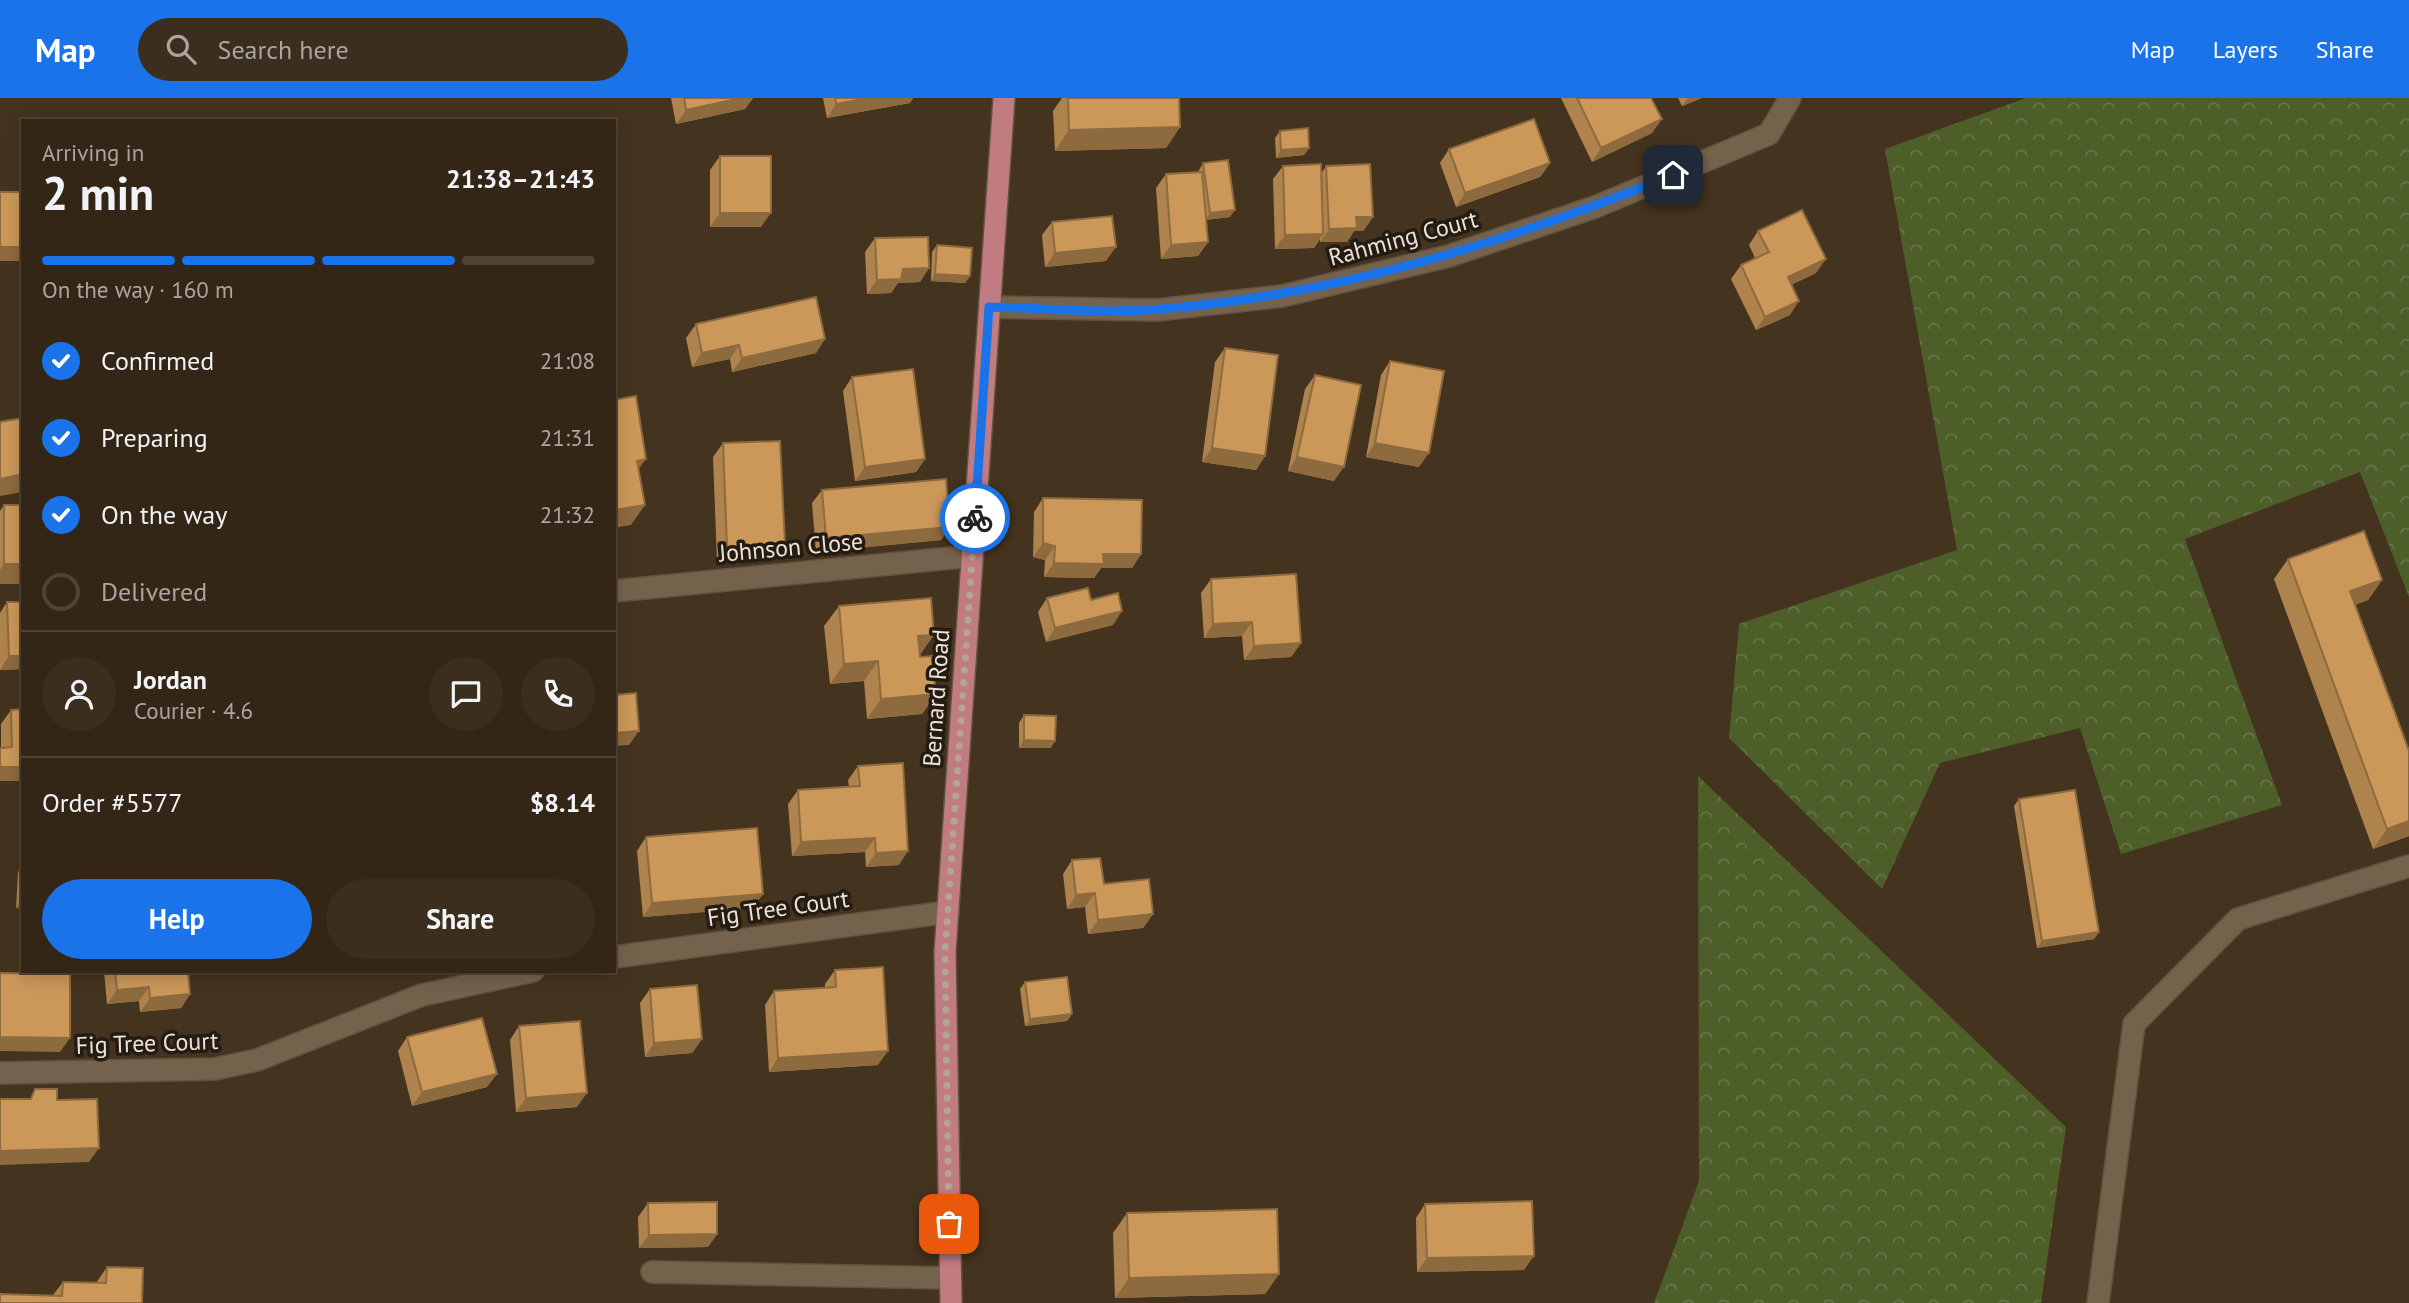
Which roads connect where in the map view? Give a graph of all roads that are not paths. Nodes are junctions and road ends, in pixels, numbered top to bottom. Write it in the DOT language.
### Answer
graph roads {
  1 [pos="1004,98"];
  2 [pos="1790,98"];
  3 [pos="989,307"];
  4 [pos="972,556"];
  5 [pos="616,591"];
  6 [pos="2409,866"];
  7 [pos="948,912"];
  8 [pos="616,957"];
  9 [pos="524,973"];
  10 [pos="0,1073"];
  11 [pos="652,1272"];
  12 [pos="950,1279"];
  13 [pos="951,1303"];
  14 [pos="2098,1303"];
  1 -- 3 [label="main road, Bernard Road"];
  2 -- 3 [label="street, Rahming Court"];
  3 -- 4 [label="main road, Bernard Road"];
  4 -- 5 [label="street, Johnson Close"];
  4 -- 7 [label="main road, Bernard Road"];
  6 -- 14 [label="street"];
  7 -- 8 [label="street, Fig Tree Court"];
  7 -- 12 [label="main road, Bernard Road"];
  9 -- 10 [label="street, Fig Tree Court"];
  11 -- 12 [label="street"];
  12 -- 13 [label="main road, Bernard Road"];
}
